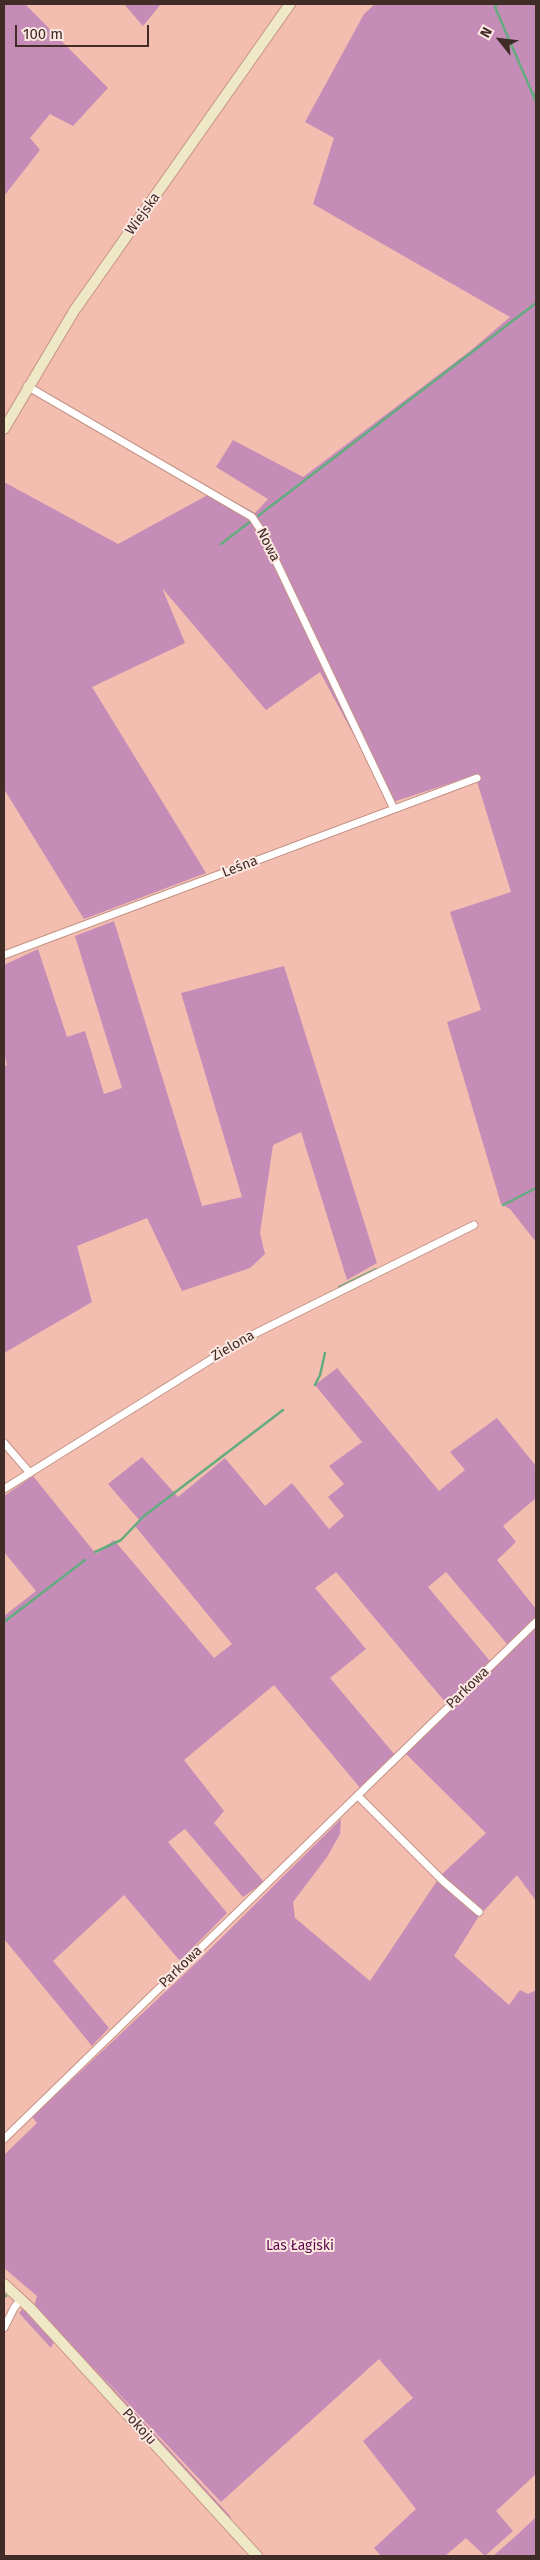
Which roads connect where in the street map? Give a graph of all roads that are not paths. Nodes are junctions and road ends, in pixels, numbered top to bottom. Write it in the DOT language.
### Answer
graph roads {
  1 [pos="290,4"];
  2 [pos="27,386"];
  3 [pos="4,429"];
  4 [pos="477,778"];
  5 [pos="394,809"];
  6 [pos="4,955"];
  7 [pos="474,1225"];
  8 [pos="4,1443"];
  9 [pos="30,1473"];
  10 [pos="4,1489"];
  11 [pos="536,1622"];
  12 [pos="358,1796"];
  13 [pos="479,1912"];
  14 [pos="4,2139"];
  15 [pos="4,2284"];
  16 [pos="21,2299"];
  17 [pos="4,2328"];
  18 [pos="257,2556"];
  1 -- 2 [label="street, Wiejska"];
  2 -- 3 [label="street, Wiejska"];
  2 -- 5 [label="street, Nowa"];
  4 -- 5 [label="street, Leśna"];
  5 -- 6 [label="street, Leśna"];
  7 -- 9 [label="street, Zielona"];
  8 -- 9 [label="street"];
  9 -- 10 [label="street, Zielona"];
  11 -- 12 [label="street, Parkowa"];
  12 -- 13 [label="street"];
  12 -- 14 [label="street, Parkowa"];
  15 -- 16 [label="street, Pokoju"];
  16 -- 17 [label="street"];
  16 -- 18 [label="street, Pokoju"];
}
